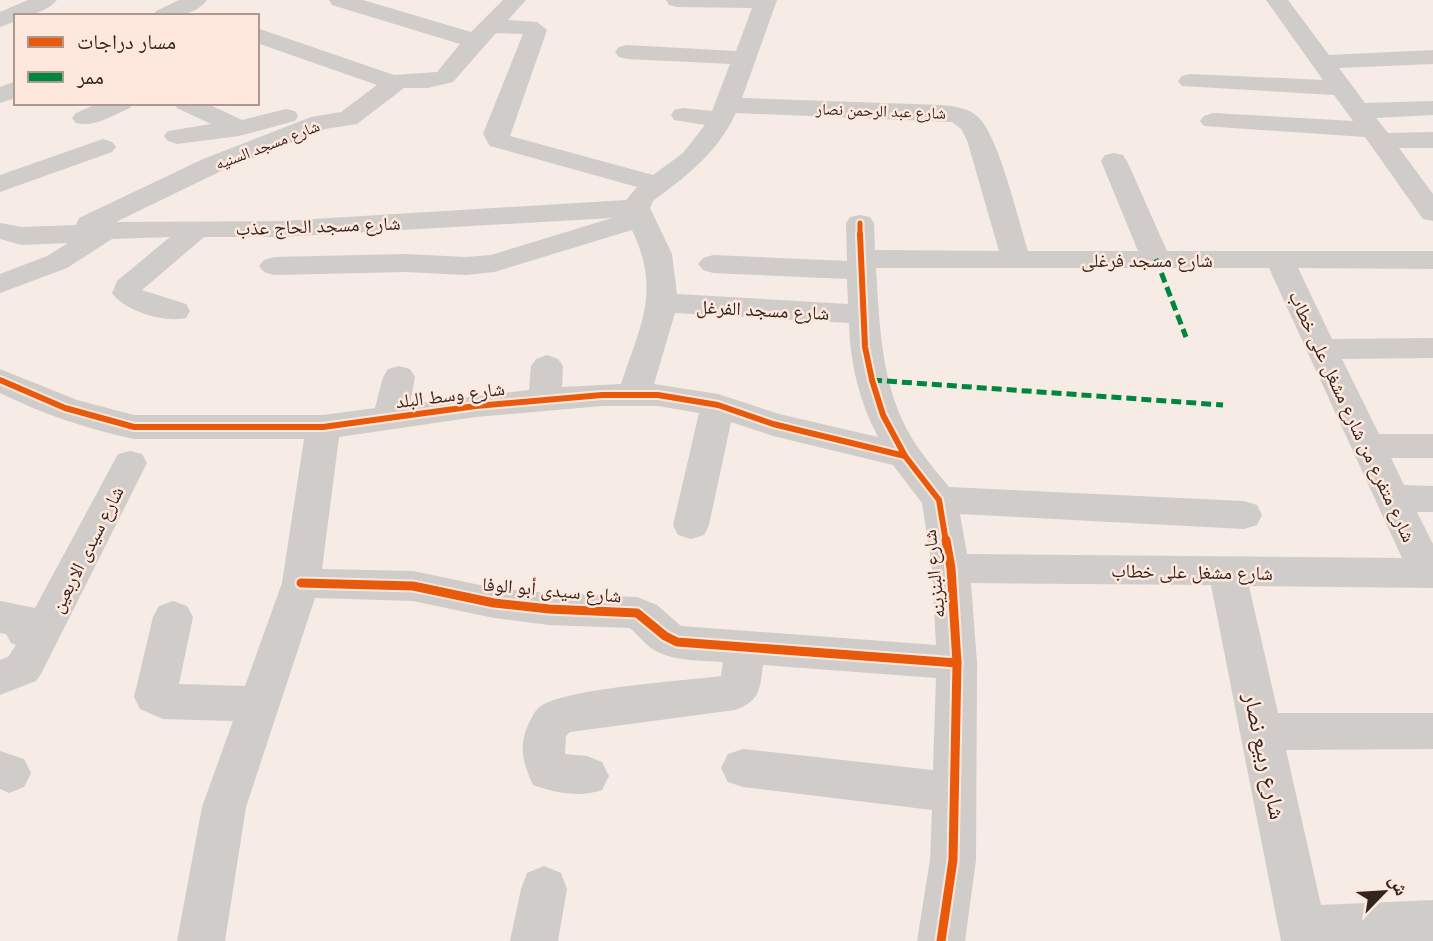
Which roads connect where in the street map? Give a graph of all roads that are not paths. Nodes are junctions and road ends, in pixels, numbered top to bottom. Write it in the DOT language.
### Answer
graph roads {
  1 [pos="47,0"];
  2 [pos="340,0"];
  3 [pos="515,0"];
  4 [pos="677,0"];
  5 [pos="1277,0"];
  6 [pos="765,1"];
  7 [pos="180,8"];
  8 [pos="14,14"];
  9 [pos="198,14"];
  10 [pos="482,33"];
  11 [pos="259,36"];
  12 [pos="627,52"];
  13 [pos="1433,57"];
  14 [pos="745,58"];
  15 [pos="1322,62"];
  16 [pos="1190,81"];
  17 [pos="394,83"];
  18 [pos="1341,88"];
  19 [pos="116,105"];
  20 [pos="190,105"];
  21 [pos="1433,108"];
  22 [pos="724,112"];
  23 [pos="683,115"];
  24 [pos="85,118"];
  25 [pos="1213,121"];
  26 [pos="320,122"];
  27 [pos="1370,127"];
  28 [pos="239,128"];
  29 [pos="177,136"];
  30 [pos="1433,140"];
  31 [pos="103,147"];
  32 [pos="1114,161"];
  33 [pos="0,184"];
  34 [pos="659,185"];
  35 [pos="638,213"];
  36 [pos="1433,213"];
  37 [pos="110,229"];
  38 [pos="197,229"];
  39 [pos="0,231"];
  40 [pos="70,234"];
  41 [pos="860,251"];
  42 [pos="1016,259"];
  43 [pos="1156,259"];
  44 [pos="1279,259"];
  45 [pos="1433,260"];
  46 [pos="712,264"];
  47 [pos="274,266"];
  48 [pos="0,284"];
  49 [pos="663,303"];
  50 [pos="175,311"];
  51 [pos="864,314"];
  52 [pos="1433,348"];
  53 [pos="1322,349"];
  54 [pos="547,366"];
  55 [pos="399,377"];
  56 [pos="5,390"];
  57 [pos="634,395"];
  58 [pos="545,400"];
  59 [pos="718,405"];
  60 [pos="390,416"];
  61 [pos="323,427"];
  62 [pos="1368,446"];
  63 [pos="1433,446"];
  64 [pos="905,456"];
  65 [pos="130,463"];
  66 [pos="1392,498"];
  67 [pos="1433,499"];
  68 [pos="939,500"];
  69 [pos="1244,515"];
  70 [pos="691,524"];
  71 [pos="951,568"];
  72 [pos="1227,572"];
  73 [pos="1430,573"];
  74 [pos="301,583"];
  75 [pos="0,617"];
  76 [pos="173,617"];
  77 [pos="41,635"];
  78 [pos="746,647"];
  79 [pos="957,663"];
  80 [pos="0,678"];
  81 [pos="260,704"];
  82 [pos="1433,731"];
  83 [pos="1261,732"];
  84 [pos="743,768"];
  85 [pos="587,776"];
  86 [pos="954,793"];
  87 [pos="544,889"];
  88 [pos="1433,924"];
  89 [pos="1304,935"];
  90 [pos="201,941"];
  91 [pos="534,941"];
  92 [pos="941,941"];
  1 -- 8 [label="street"];
  2 -- 10 [label="street"];
  3 -- 10 [label="street"];
  4 -- 6 [label="street"];
  5 -- 15 [label="street"];
  6 -- 14 [label="street"];
  7 -- 9 [label="street"];
  10 -- 17 [label="street"];
  10 -- 34 [label="street"];
  11 -- 17 [label="street"];
  12 -- 14 [label="street"];
  13 -- 15 [label="street"];
  14 -- 22 [label="street"];
  15 -- 18 [label="street"];
  16 -- 18 [label="street"];
  17 -- 26 [label="street, شارع مسجد السنيه"];
  18 -- 27 [label="street"];
  19 -- 24 [label="street"];
  20 -- 28 [label="street"];
  21 -- 27 [label="street"];
  22 -- 23 [label="street"];
  22 -- 34 [label="street"];
  22 -- 42 [label="street, شارع عبد الرحمن نصار"];
  25 -- 27 [label="street"];
  26 -- 28 [label="street"];
  26 -- 40 [label="street, شارع مسجد السنيه"];
  27 -- 30 [label="street"];
  27 -- 36 [label="street"];
  28 -- 29 [label="street"];
  31 -- 33 [label="street"];
  32 -- 43 [label="street"];
  34 -- 35 [label="street"];
  35 -- 38 [label="street, شارع مسجد الحاج عذب"];
  35 -- 47 [label="street"];
  35 -- 49 [label="street"];
  37 -- 38 [label="street, شارع مسجد الحاج عذب"];
  37 -- 40 [label="street, شارع مسجد الحاج عذب"];
  37 -- 48 [label="street"];
  38 -- 50 [label="street"];
  39 -- 40 [label="street, شارع مسجد الحاج عذب"];
  41 -- 42 [label="street, شارع مسجد فرغلى"];
  41 -- 46 [label="street, شارع مسجد فرغلى"];
  41 -- 51 [label="street, شارع البنزينه"];
  42 -- 43 [label="street, شارع مسجد فرغلى"];
  43 -- 44 [label="street, شارع مسجد فرغلى"];
  44 -- 45 [label="street, شارع مسجد فرغلى"];
  44 -- 53 [label="street, شارع متفرع من شارع مشغل على خطاب"];
  49 -- 51 [label="street, شارع مسجد الفرغل"];
  49 -- 57 [label="street"];
  51 -- 64 [label="street, شارع البنزينه"];
  52 -- 53 [label="street"];
  53 -- 62 [label="street, شارع متفرع من شارع مشغل على خطاب"];
  54 -- 58 [label="street"];
  55 -- 60 [label="street"];
  56 -- 61 [label="street, شارع وسط البلد"];
  57 -- 58 [label="street, شارع وسط البلد"];
  57 -- 59 [label="street, شارع وسط البلد"];
  58 -- 60 [label="street, شارع وسط البلد"];
  59 -- 64 [label="street, شارع وسط البلد"];
  59 -- 70 [label="street"];
  60 -- 61 [label="street, شارع وسط البلد"];
  61 -- 74 [label="street"];
  62 -- 63 [label="street"];
  62 -- 66 [label="street, شارع متفرع من شارع مشغل على خطاب"];
  64 -- 68 [label="street, شارع البنزينه"];
  65 -- 77 [label="street, شارع سيدى الاربعين"];
  66 -- 67 [label="street"];
  66 -- 73 [label="street, شارع متفرع من شارع مشغل على خطاب"];
  68 -- 69 [label="street"];
  68 -- 71 [label="street, شارع البنزينه"];
  71 -- 72 [label="street, شارع مشغل على خطاب"];
  71 -- 79 [label="street, شارع البنزينه"];
  72 -- 73 [label="street, شارع مشغل على خطاب"];
  72 -- 83 [label="street, شارع ربيع نصار"];
  74 -- 78 [label="street, شارع سيدى أبو الوفا"];
  74 -- 81 [label="street"];
  75 -- 77 [label="street, شارع سيدى الاربعين"];
  76 -- 81 [label="street"];
  77 -- 80 [label="street, شارع سيدى الاربعين"];
  78 -- 79 [label="street, شارع سيدى أبو الوفا"];
  78 -- 85 [label="street"];
  79 -- 86 [label="street, شارع البنزينه"];
  81 -- 90 [label="street"];
  82 -- 83 [label="street"];
  83 -- 89 [label="street, شارع ربيع نصار"];
  84 -- 86 [label="street"];
  86 -- 92 [label="street, شارع البنزينه"];
  87 -- 91 [label="street"];
  88 -- 89 [label="street"];
}
